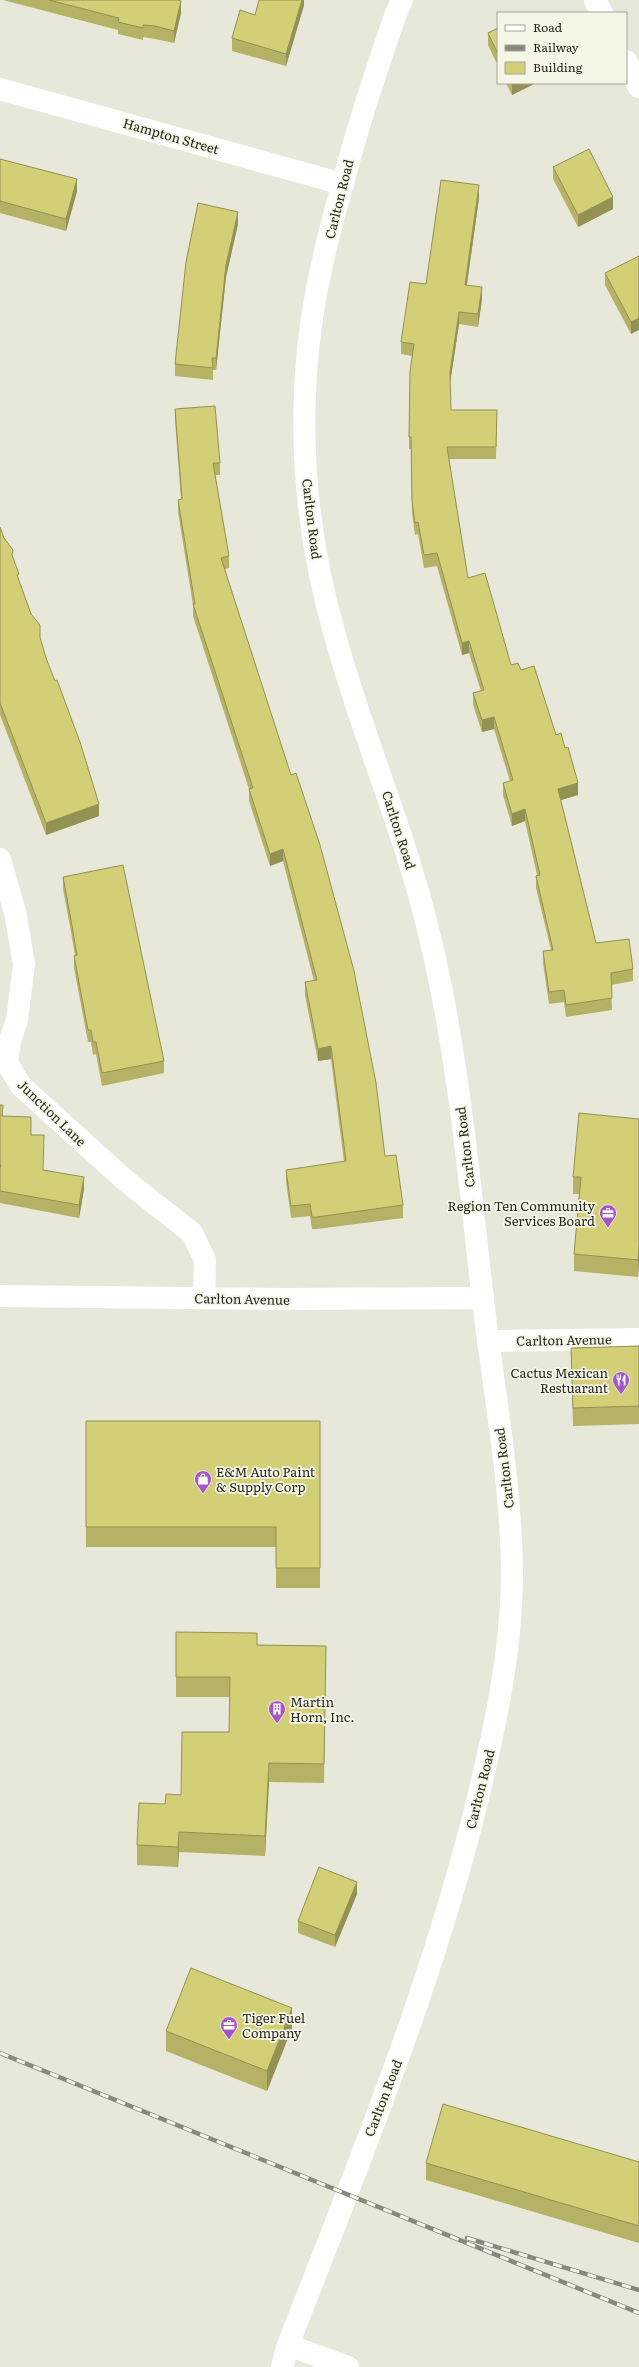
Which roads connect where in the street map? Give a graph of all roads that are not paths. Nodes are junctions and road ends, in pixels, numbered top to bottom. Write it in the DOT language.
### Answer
graph roads {
  1 [pos="402,0"];
  2 [pos="595,0"];
  3 [pos="601,12"];
  4 [pos="627,63"];
  5 [pos="639,87"];
  6 [pos="0,89"];
  7 [pos="343,184"];
  8 [pos="0,859"];
  9 [pos="0,1296"];
  10 [pos="204,1298"];
  11 [pos="483,1298"];
  12 [pos="639,1339"];
  13 [pos="488,1341"];
  14 [pos="288,2345"];
  15 [pos="282,2367"];
  16 [pos="348,2367"];
  1 -- 7 [label="main road, Carlton Road"];
  2 -- 3 [label="main road"];
  4 -- 5 [label="main road"];
  6 -- 7 [label="main road, Hampton Street"];
  7 -- 11 [label="main road, Carlton Road"];
  8 -- 10 [label="main road, Junction Lane"];
  9 -- 10 [label="main road, Carlton Avenue"];
  10 -- 11 [label="main road, Carlton Avenue"];
  11 -- 13 [label="main road, Carlton Road"];
  12 -- 13 [label="main road, Carlton Avenue"];
  13 -- 14 [label="main road, Carlton Road"];
  14 -- 15 [label="main road, Carlton Road"];
  14 -- 16 [label="main road"];
}
